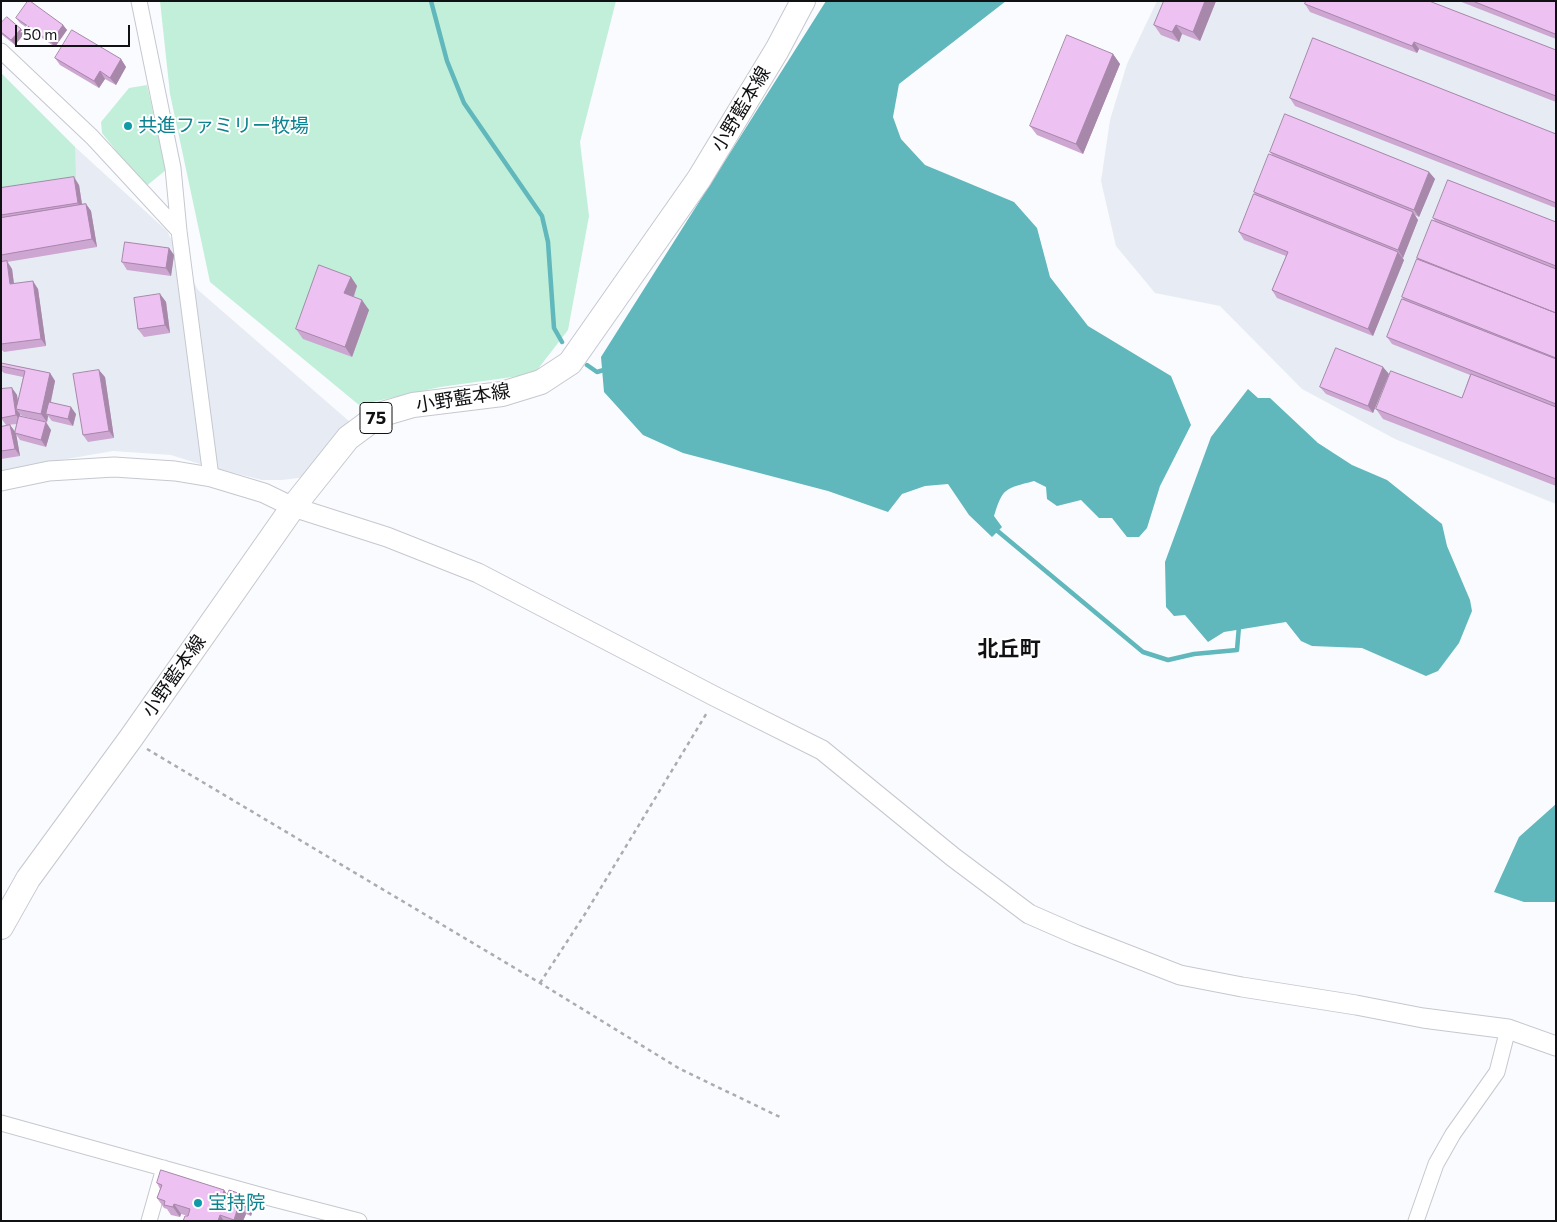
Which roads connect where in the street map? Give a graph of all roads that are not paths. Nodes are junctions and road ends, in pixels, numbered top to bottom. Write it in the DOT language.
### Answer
graph roads {
  1 [pos="139,1"];
  2 [pos="802,1"];
  3 [pos="1,51"];
  4 [pos="179,231"];
  5 [pos="210,478"];
  6 [pos="1,481"];
  7 [pos="293,506"];
  8 [pos="1,927"];
  9 [pos="1508,1029"];
  10 [pos="1556,1046"];
  11 [pos="1,1123"];
  12 [pos="164,1168"];
  13 [pos="149,1221"];
  14 [pos="359,1221"];
  15 [pos="1416,1221"];
  1 -- 4 [label="street"];
  2 -- 7 [label="main road, 小野藍本線 / 75"];
  3 -- 4 [label="street"];
  4 -- 5 [label="street"];
  5 -- 6 [label="street"];
  5 -- 7 [label="street"];
  7 -- 8 [label="main road, 小野藍本線 / 75"];
  7 -- 9 [label="street"];
  9 -- 10 [label="street"];
  9 -- 15 [label="street"];
  11 -- 12 [label="street"];
  12 -- 13 [label="street"];
  12 -- 14 [label="street"];
}
